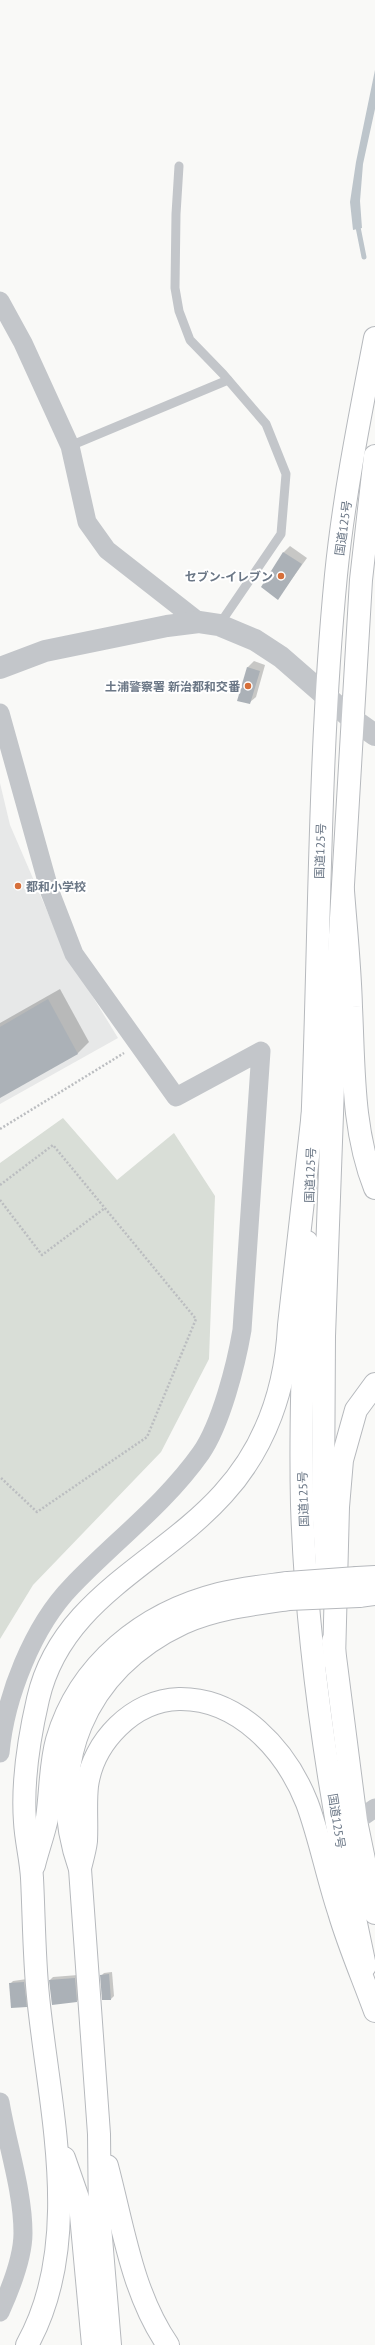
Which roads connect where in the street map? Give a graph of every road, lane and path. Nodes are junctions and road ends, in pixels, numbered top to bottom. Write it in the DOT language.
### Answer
graph roads {
  1 [pos="179,166"];
  2 [pos="0,300"];
  3 [pos="375,338"];
  4 [pos="228,380"];
  5 [pos="70,446"];
  6 [pos="375,456"];
  7 [pos="209,624"];
  8 [pos="0,668"];
  9 [pos="327,697"];
  10 [pos="0,713"];
  11 [pos="351,718"];
  12 [pos="375,735"];
  13 [pos="344,891"];
  14 [pos="138,1044"];
  15 [pos="313,1112"];
  16 [pos="0,1128"];
  17 [pos="0,1185"];
  18 [pos="375,1188"];
  19 [pos="0,1200"];
  20 [pos="105,1208"];
  21 [pos="375,1384"];
  22 [pos="0,1477"];
  23 [pos="367,1586"];
  24 [pos="289,1591"];
  25 [pos="334,1660"];
  26 [pos="1,1732"];
  27 [pos="0,1753"];
  28 [pos="375,1808"];
  29 [pos="356,1821"];
  30 [pos="80,1869"];
  31 [pos="32,1874"];
  32 [pos="375,1913"];
  33 [pos="375,2010"];
  34 [pos="0,2102"];
  35 [pos="56,2134"];
  36 [pos="99,2134"];
  37 [pos="0,2312"];
  38 [pos="27,2345"];
  39 [pos="93,2345"];
  40 [pos="110,2345"];
  41 [pos="168,2345"];
  1 -- 4 [label="lane"];
  2 -- 5 [label="street"];
  3 -- 9 [label="highway, 国道125号"];
  4 -- 5 [label="lane"];
  4 -- 7 [label="lane"];
  5 -- 7 [label="street"];
  6 -- 11 [label="highway, 国道125号"];
  7 -- 8 [label="street"];
  7 -- 9 [label="street"];
  9 -- 11 [label="street"];
  9 -- 15 [label="highway, 国道125号"];
  10 -- 14 [label="street"];
  11 -- 12 [label="street"];
  11 -- 13 [label="highway, 国道125号"];
  13 -- 18 [label="highway"];
  13 -- 25 [label="highway, 国道125号"];
  14 -- 16 [label="path"];
  14 -- 26 [label="street"];
  15 -- 31 [label="highway"];
  15 -- 33 [label="highway, 国道125号"];
  17 -- 20 [label="path"];
  19 -- 20 [label="path"];
  20 -- 22 [label="path"];
  21 -- 25 [label="highway"];
  23 -- 24 [label="highway, bridge"];
  24 -- 30 [label="highway"];
  24 -- 31 [label="highway"];
  25 -- 29 [label="highway, 国道125号"];
  26 -- 27 [label="street"];
  28 -- 29 [label="street"];
  29 -- 32 [label="highway, 国道125号"];
  30 -- 33 [label="highway"];
  30 -- 36 [label="highway"];
  31 -- 35 [label="highway"];
  34 -- 37 [label="street"];
  35 -- 38 [label="highway"];
  35 -- 39 [label="highway"];
  36 -- 40 [label="highway"];
  36 -- 41 [label="highway"];
}
